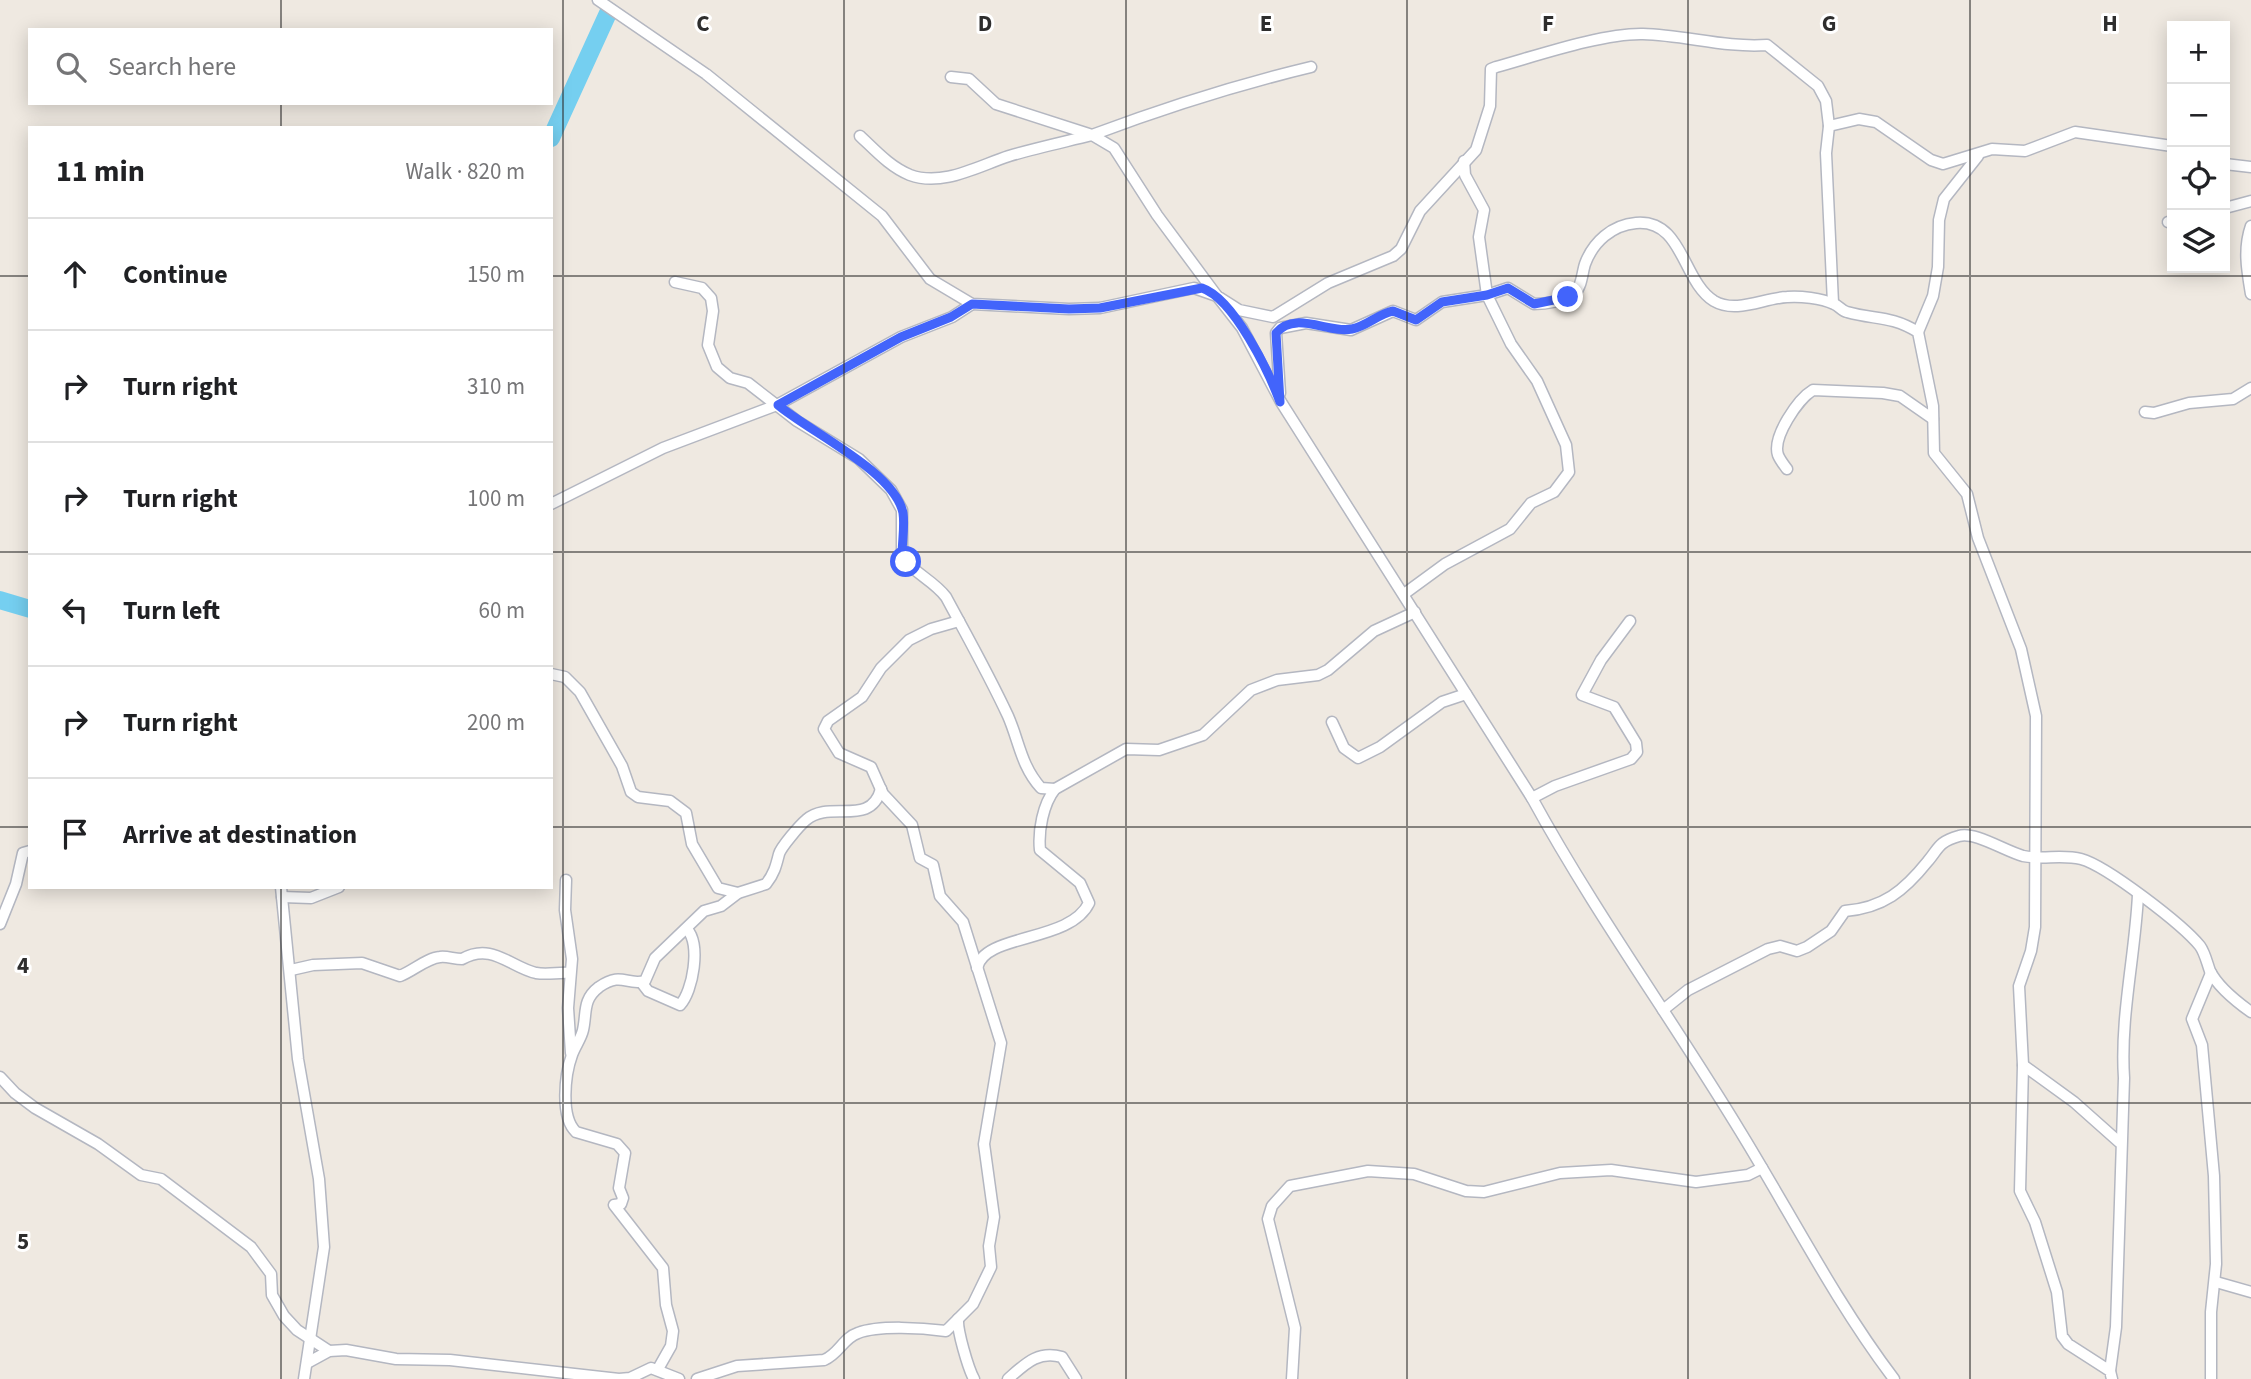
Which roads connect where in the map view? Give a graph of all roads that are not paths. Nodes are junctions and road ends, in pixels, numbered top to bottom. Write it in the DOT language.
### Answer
graph roads {
  1 [pos="598,0"];
  2 [pos="1311,67"];
  3 [pos="951,77"];
  4 [pos="1117,126"];
  5 [pos="1829,126"];
  6 [pos="1092,135"];
  7 [pos="860,136"];
  8 [pos="2167,145"];
  9 [pos="1114,148"];
  10 [pos="1982,150"];
  11 [pos="1464,161"];
  12 [pos="2230,165"];
  13 [pos="2251,167"];
  14 [pos="2251,201"];
  15 [pos="2230,207"];
  16 [pos="2251,226"];
  17 [pos="675,282"];
  18 [pos="2251,294"];
  19 [pos="1487,295"];
  20 [pos="1217,296"];
  21 [pos="1833,303"];
  22 [pos="972,304"];
  23 [pos="1918,332"];
  24 [pos="2251,390"];
  25 [pos="1280,402"];
  26 [pos="778,405"];
  27 [pos="2145,412"];
  28 [pos="1933,419"];
  29 [pos="1787,469"];
  30 [pos="553,503"];
  31 [pos="1404,594"];
  32 [pos="1415,612"];
  33 [pos="959,621"];
  34 [pos="1630,621"];
  35 [pos="553,674"];
  36 [pos="1466,694"];
  37 [pos="1332,722"];
  38 [pos="881,789"];
  39 [pos="1055,789"];
  40 [pos="1532,798"];
  41 [pos="28,852"];
  42 [pos="2034,858"];
  43 [pos="566,880"];
  44 [pos="334,889"];
  45 [pos="281,892"];
  46 [pos="738,893"];
  47 [pos="2138,895"];
  48 [pos="0,924"];
  49 [pos="687,929"];
  50 [pos="977,968"];
  51 [pos="291,970"];
  52 [pos="570,973"];
  53 [pos="2211,973"];
  54 [pos="641,982"];
  55 [pos="1662,1010"];
  56 [pos="2251,1012"];
  57 [pos="571,1056"];
  58 [pos="2023,1065"];
  59 [pos="0,1077"];
  60 [pos="2119,1142"];
  61 [pos="1762,1168"];
  62 [pos="2216,1282"];
  63 [pos="2251,1292"];
  64 [pos="958,1319"];
  65 [pos="310,1337"];
  66 [pos="329,1351"];
  67 [pos="307,1363"];
  68 [pos="658,1369"];
  69 [pos="2111,1375"];
  70 [pos="716,1376"];
  71 [pos="1889,1377"];
  72 [pos="304,1379"];
  73 [pos="679,1379"];
  74 [pos="697,1379"];
  75 [pos="974,1379"];
  76 [pos="1008,1379"];
  77 [pos="1076,1379"];
  78 [pos="1292,1379"];
  79 [pos="2211,1379"];
  1 -- 22 [label="street"];
  2 -- 4 [label="street"];
  3 -- 6 [label="street"];
  4 -- 6 [label="street"];
  4 -- 9 [label="street"];
  5 -- 10 [label="street"];
  5 -- 11 [label="street"];
  5 -- 21 [label="street"];
  6 -- 7 [label="street"];
  6 -- 9 [label="street"];
  8 -- 10 [label="street"];
  9 -- 20 [label="street"];
  10 -- 23 [label="street"];
  11 -- 19 [label="street"];
  11 -- 20 [label="street"];
  12 -- 13 [label="street"];
  14 -- 15 [label="street"];
  16 -- 18 [label="street"];
  17 -- 26 [label="street"];
  19 -- 21 [label="street"];
  19 -- 25 [label="street"];
  19 -- 31 [label="street"];
  20 -- 22 [label="street"];
  20 -- 25 [label="street"];
  21 -- 23 [label="street"];
  22 -- 26 [label="street"];
  23 -- 28 [label="street"];
  24 -- 27 [label="street"];
  25 -- 31 [label="street"];
  26 -- 30 [label="street"];
  26 -- 33 [label="street"];
  28 -- 29 [label="street"];
  28 -- 42 [label="street"];
  31 -- 32 [label="street"];
  32 -- 36 [label="street"];
  32 -- 39 [label="street"];
  33 -- 38 [label="street"];
  33 -- 39 [label="street"];
  34 -- 40 [label="street"];
  35 -- 46 [label="street"];
  36 -- 37 [label="street"];
  36 -- 40 [label="street"];
  38 -- 46 [label="street"];
  38 -- 50 [label="street"];
  39 -- 50 [label="street"];
  40 -- 55 [label="street"];
  41 -- 48 [label="street"];
  42 -- 47 [label="street"];
  42 -- 55 [label="street"];
  42 -- 58 [label="street"];
  43 -- 52 [label="street"];
  44 -- 45 [label="street"];
  45 -- 51 [label="street"];
  46 -- 49 [label="street"];
  47 -- 53 [label="street"];
  47 -- 60 [label="street"];
  49 -- 54 [label="street"];
  49 -- 54 [label="street"];
  50 -- 64 [label="street"];
  51 -- 52 [label="street"];
  51 -- 65 [label="street"];
  52 -- 57 [label="street"];
  53 -- 56 [label="street"];
  53 -- 62 [label="street"];
  54 -- 57 [label="street"];
  55 -- 61 [label="street"];
  57 -- 68 [label="street"];
  58 -- 60 [label="street"];
  58 -- 69 [label="street"];
  59 -- 65 [label="street"];
  60 -- 69 [label="street"];
  61 -- 71 [label="street"];
  61 -- 78 [label="street"];
  62 -- 63 [label="street"];
  62 -- 79 [label="street"];
  64 -- 70 [label="street"];
  64 -- 75 [label="street"];
  65 -- 66 [label="street"];
  65 -- 67 [label="street"];
  66 -- 67 [label="street"];
  66 -- 68 [label="street"];
  67 -- 72 [label="street"];
  68 -- 73 [label="street"];
  70 -- 74 [label="street"];
  76 -- 77 [label="street"];
}
